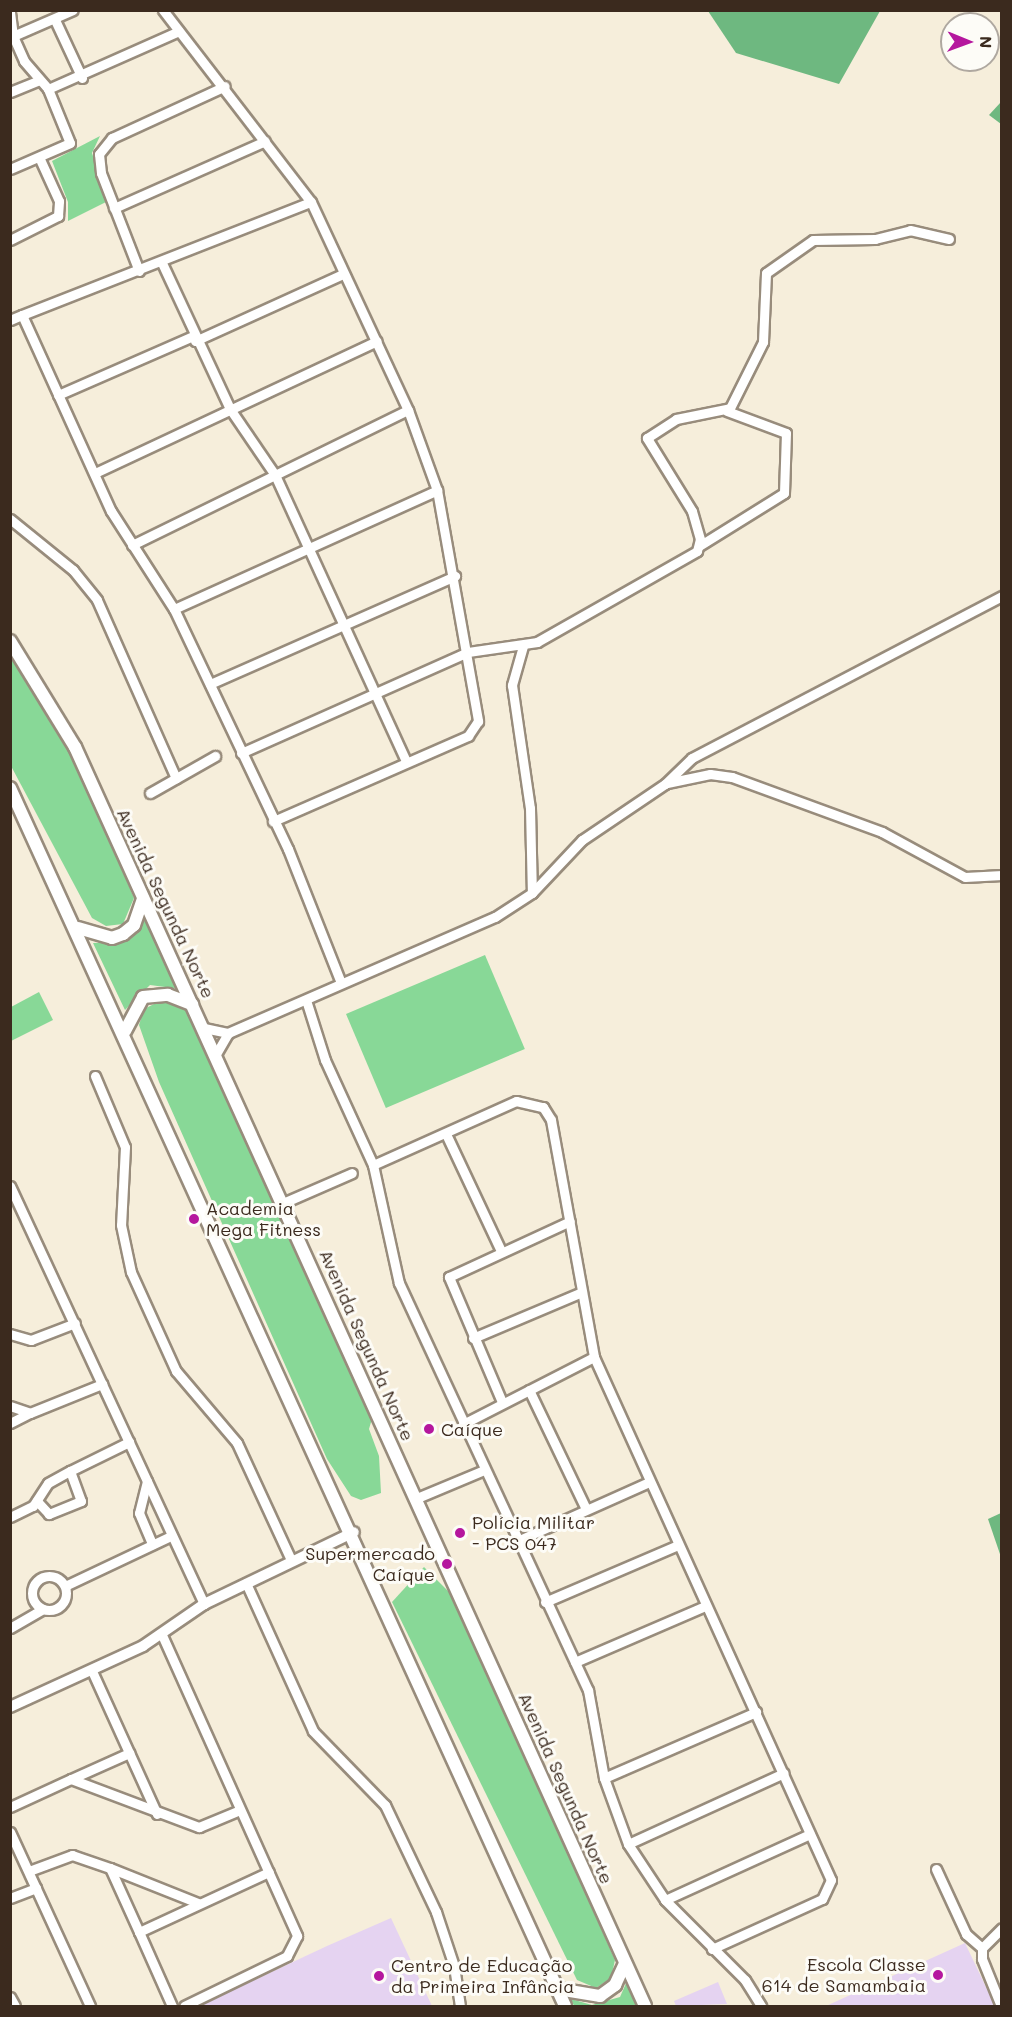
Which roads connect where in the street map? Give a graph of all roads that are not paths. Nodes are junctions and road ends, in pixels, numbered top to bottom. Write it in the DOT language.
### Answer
graph roads {
  1 [pos="73,10"];
  2 [pos="164,10"];
  3 [pos="11,17"];
  4 [pos="54,20"];
  5 [pos="179,31"];
  6 [pos="13,36"];
  7 [pos="82,78"];
  8 [pos="39,80"];
  9 [pos="225,86"];
  10 [pos="48,89"];
  11 [pos="10,92"];
  12 [pos="266,141"];
  13 [pos="39,157"];
  14 [pos="10,169"];
  15 [pos="311,201"];
  16 [pos="114,208"];
  17 [pos="949,239"];
  18 [pos="10,240"];
  19 [pos="162,263"];
  20 [pos="139,271"];
  21 [pos="343,274"];
  22 [pos="22,315"];
  23 [pos="10,320"];
  24 [pos="194,338"];
  25 [pos="377,342"];
  26 [pos="58,395"];
  27 [pos="230,409"];
  28 [pos="408,410"];
  29 [pos="727,411"];
  30 [pos="95,473"];
  31 [pos="275,475"];
  32 [pos="436,490"];
  33 [pos="10,519"];
  34 [pos="132,545"];
  35 [pos="699,546"];
  36 [pos="309,547"];
  37 [pos="454,576"];
  38 [pos="1002,596"];
  39 [pos="174,609"];
  40 [pos="345,624"];
  41 [pos="10,641"];
  42 [pos="523,646"];
  43 [pos="468,652"];
  44 [pos="210,684"];
  45 [pos="375,693"];
  46 [pos="241,753"];
  47 [pos="215,756"];
  48 [pos="406,761"];
  49 [pos="177,778"];
  50 [pos="665,784"];
  51 [pos="10,788"];
  52 [pos="150,793"];
  53 [pos="273,821"];
  54 [pos="1002,875"];
  55 [pos="532,892"];
  56 [pos="143,898"];
  57 [pos="78,928"];
  58 [pos="341,983"];
  59 [pos="306,999"];
  60 [pos="192,1004"];
  61 [pos="204,1028"];
  62 [pos="125,1030"];
  63 [pos="228,1033"];
  64 [pos="216,1054"];
  65 [pos="95,1076"];
  66 [pos="446,1134"];
  67 [pos="373,1165"];
  68 [pos="352,1173"];
  69 [pos="10,1186"];
  70 [pos="283,1203"];
  71 [pos="570,1221"];
  72 [pos="501,1251"];
  73 [pos="582,1292"];
  74 [pos="75,1323"];
  75 [pos="10,1334"];
  76 [pos="473,1338"];
  77 [pos="594,1357"];
  78 [pos="102,1384"];
  79 [pos="529,1390"];
  80 [pos="502,1402"];
  81 [pos="10,1406"];
  82 [pos="30,1413"];
  83 [pos="10,1423"];
  84 [pos="463,1424"];
  85 [pos="129,1442"];
  86 [pos="484,1470"];
  87 [pos="70,1471"];
  88 [pos="147,1481"];
  89 [pos="649,1482"];
  90 [pos="417,1498"];
  91 [pos="37,1501"];
  92 [pos="586,1509"];
  93 [pos="10,1517"];
  94 [pos="354,1532"];
  95 [pos="171,1536"];
  96 [pos="517,1541"];
  97 [pos="152,1544"];
  98 [pos="678,1545"];
  99 [pos="291,1560"];
  100 [pos="246,1583"];
  101 [pos="65,1586"];
  102 [pos="545,1602"];
  103 [pos="204,1604"];
  104 [pos="705,1606"];
  105 [pos="43,1609"];
  106 [pos="10,1628"];
  107 [pos="162,1635"];
  108 [pos="574,1662"];
  109 [pos="92,1671"];
  110 [pos="10,1707"];
  111 [pos="756,1712"];
  112 [pos="129,1753"];
  113 [pos="784,1773"];
  114 [pos="603,1778"];
  115 [pos="71,1779"];
  116 [pos="10,1807"];
  117 [pos="240,1810"];
  118 [pos="157,1814"];
  119 [pos="10,1832"];
  120 [pos="810,1834"];
  121 [pos="628,1844"];
  122 [pos="110,1868"];
  123 [pos="936,1869"];
  124 [pos="28,1872"];
  125 [pos="269,1872"];
  126 [pos="36,1888"];
  127 [pos="10,1898"];
  128 [pos="665,1900"];
  129 [pos="198,1903"];
  130 [pos="1002,1928"];
  131 [pos="139,1932"];
  132 [pos="982,1948"];
  133 [pos="712,1949"];
  134 [pos="625,1964"];
  135 [pos="558,1989"];
  136 [pos="10,1997"];
  137 [pos="15,2007"];
  138 [pos="90,2007"];
  139 [pos="171,2007"];
  140 [pos="184,2007"];
  141 [pos="460,2007"];
  142 [pos="566,2007"];
  143 [pos="645,2007"];
  144 [pos="761,2007"];
  145 [pos="1001,2007"];
  1 -- 4 [label="street"];
  2 -- 5 [label="street"];
  3 -- 6 [label="street"];
  4 -- 6 [label="street"];
  4 -- 7 [label="street"];
  5 -- 7 [label="street"];
  5 -- 9 [label="street"];
  6 -- 8 [label="street"];
  7 -- 10 [label="street"];
  8 -- 10 [label="street"];
  8 -- 11 [label="street"];
  9 -- 12 [label="street"];
  9 -- 16 [label="street"];
  10 -- 13 [label="street"];
  12 -- 15 [label="street"];
  12 -- 16 [label="street"];
  13 -- 14 [label="street"];
  13 -- 18 [label="street"];
  15 -- 19 [label="street"];
  15 -- 21 [label="street"];
  16 -- 20 [label="street"];
  17 -- 29 [label="street"];
  19 -- 20 [label="street"];
  19 -- 24 [label="street"];
  20 -- 22 [label="street"];
  21 -- 24 [label="street"];
  21 -- 25 [label="street"];
  22 -- 23 [label="street"];
  22 -- 26 [label="street"];
  24 -- 26 [label="street"];
  24 -- 27 [label="street"];
  25 -- 27 [label="street"];
  25 -- 28 [label="street"];
  26 -- 30 [label="street"];
  27 -- 30 [label="street"];
  27 -- 31 [label="street"];
  28 -- 31 [label="street"];
  28 -- 32 [label="street"];
  29 -- 35 [label="street"];
  29 -- 35 [label="street"];
  30 -- 34 [label="street"];
  31 -- 34 [label="street"];
  31 -- 36 [label="street"];
  32 -- 36 [label="street"];
  32 -- 37 [label="street"];
  33 -- 49 [label="street"];
  34 -- 39 [label="street"];
  35 -- 42 [label="street"];
  36 -- 39 [label="street"];
  36 -- 40 [label="street"];
  37 -- 40 [label="street"];
  37 -- 43 [label="street"];
  38 -- 50 [label="street"];
  39 -- 44 [label="street"];
  40 -- 44 [label="street"];
  40 -- 45 [label="street"];
  41 -- 56 [label="main road, Avenida Segunda Norte"];
  42 -- 43 [label="street"];
  42 -- 55 [label="street"];
  43 -- 45 [label="street"];
  43 -- 48 [label="street"];
  44 -- 46 [label="street"];
  45 -- 46 [label="street"];
  45 -- 48 [label="street"];
  46 -- 53 [label="street"];
  47 -- 49 [label="street"];
  48 -- 53 [label="street"];
  49 -- 52 [label="street"];
  50 -- 54 [label="street"];
  50 -- 55 [label="street"];
  51 -- 57 [label="main road"];
  53 -- 58 [label="street"];
  55 -- 58 [label="street"];
  56 -- 57 [label="main road"];
  56 -- 60 [label="main road, Avenida Segunda Norte"];
  57 -- 62 [label="main road"];
  58 -- 59 [label="street"];
  59 -- 63 [label="street"];
  59 -- 67 [label="street"];
  60 -- 61 [label="main road, Avenida Segunda Norte"];
  60 -- 62 [label="main road"];
  61 -- 63 [label="street"];
  61 -- 64 [label="main road, Avenida Segunda Norte"];
  62 -- 94 [label="main road"];
  63 -- 64 [label="street"];
  64 -- 70 [label="main road, Avenida Segunda Norte"];
  65 -- 99 [label="street"];
  66 -- 67 [label="street"];
  66 -- 71 [label="street"];
  66 -- 72 [label="street"];
  67 -- 84 [label="street"];
  68 -- 70 [label="street"];
  69 -- 74 [label="street"];
  70 -- 90 [label="main road, Avenida Segunda Norte"];
  71 -- 72 [label="street"];
  71 -- 73 [label="street"];
  72 -- 76 [label="street"];
  73 -- 76 [label="street"];
  73 -- 77 [label="street"];
  74 -- 75 [label="street"];
  74 -- 78 [label="street"];
  76 -- 80 [label="street"];
  77 -- 79 [label="street"];
  77 -- 89 [label="street"];
  78 -- 82 [label="street"];
  78 -- 85 [label="street"];
  79 -- 80 [label="street"];
  79 -- 92 [label="street"];
  80 -- 84 [label="street"];
  81 -- 82 [label="street"];
  82 -- 83 [label="street"];
  84 -- 86 [label="street"];
  85 -- 87 [label="street"];
  85 -- 88 [label="street"];
  86 -- 90 [label="street"];
  86 -- 96 [label="street"];
  87 -- 91 [label="street"];
  87 -- 91 [label="street"];
  88 -- 95 [label="street"];
  88 -- 97 [label="street"];
  89 -- 92 [label="street"];
  89 -- 98 [label="street"];
  90 -- 134 [label="main road, Avenida Segunda Norte"];
  91 -- 93 [label="street"];
  92 -- 96 [label="street"];
  94 -- 99 [label="street"];
  94 -- 135 [label="main road"];
  95 -- 97 [label="street"];
  95 -- 103 [label="street"];
  96 -- 102 [label="street"];
  97 -- 101 [label="street"];
  98 -- 102 [label="street"];
  98 -- 104 [label="street"];
  99 -- 100 [label="street"];
  100 -- 103 [label="street"];
  100 -- 141 [label="street"];
  101 -- 105 [label="street"];
  101 -- 105 [label="street"];
  102 -- 108 [label="street"];
  103 -- 107 [label="street"];
  104 -- 108 [label="street"];
  104 -- 111 [label="street"];
  105 -- 106 [label="street"];
  107 -- 109 [label="street"];
  107 -- 117 [label="street"];
  108 -- 114 [label="street"];
  109 -- 110 [label="street"];
  109 -- 112 [label="street"];
  111 -- 113 [label="street"];
  111 -- 114 [label="street"];
  112 -- 115 [label="street"];
  112 -- 118 [label="street"];
  113 -- 120 [label="street"];
  113 -- 121 [label="street"];
  114 -- 121 [label="street"];
  115 -- 116 [label="street"];
  115 -- 118 [label="street"];
  117 -- 118 [label="street"];
  117 -- 125 [label="street"];
  119 -- 124 [label="street"];
  120 -- 128 [label="street"];
  120 -- 133 [label="street"];
  121 -- 128 [label="street"];
  122 -- 124 [label="street"];
  122 -- 129 [label="street"];
  122 -- 131 [label="street"];
  123 -- 132 [label="street"];
  124 -- 126 [label="street"];
  125 -- 129 [label="street"];
  125 -- 140 [label="street"];
  126 -- 127 [label="street"];
  126 -- 138 [label="street"];
  128 -- 133 [label="street"];
  129 -- 131 [label="street"];
  130 -- 132 [label="street"];
  131 -- 139 [label="street"];
  132 -- 145 [label="street"];
  133 -- 144 [label="street"];
  134 -- 135 [label="main road"];
  134 -- 143 [label="main road, Avenida Segunda Norte"];
  135 -- 142 [label="main road"];
  136 -- 137 [label="street"];
}
